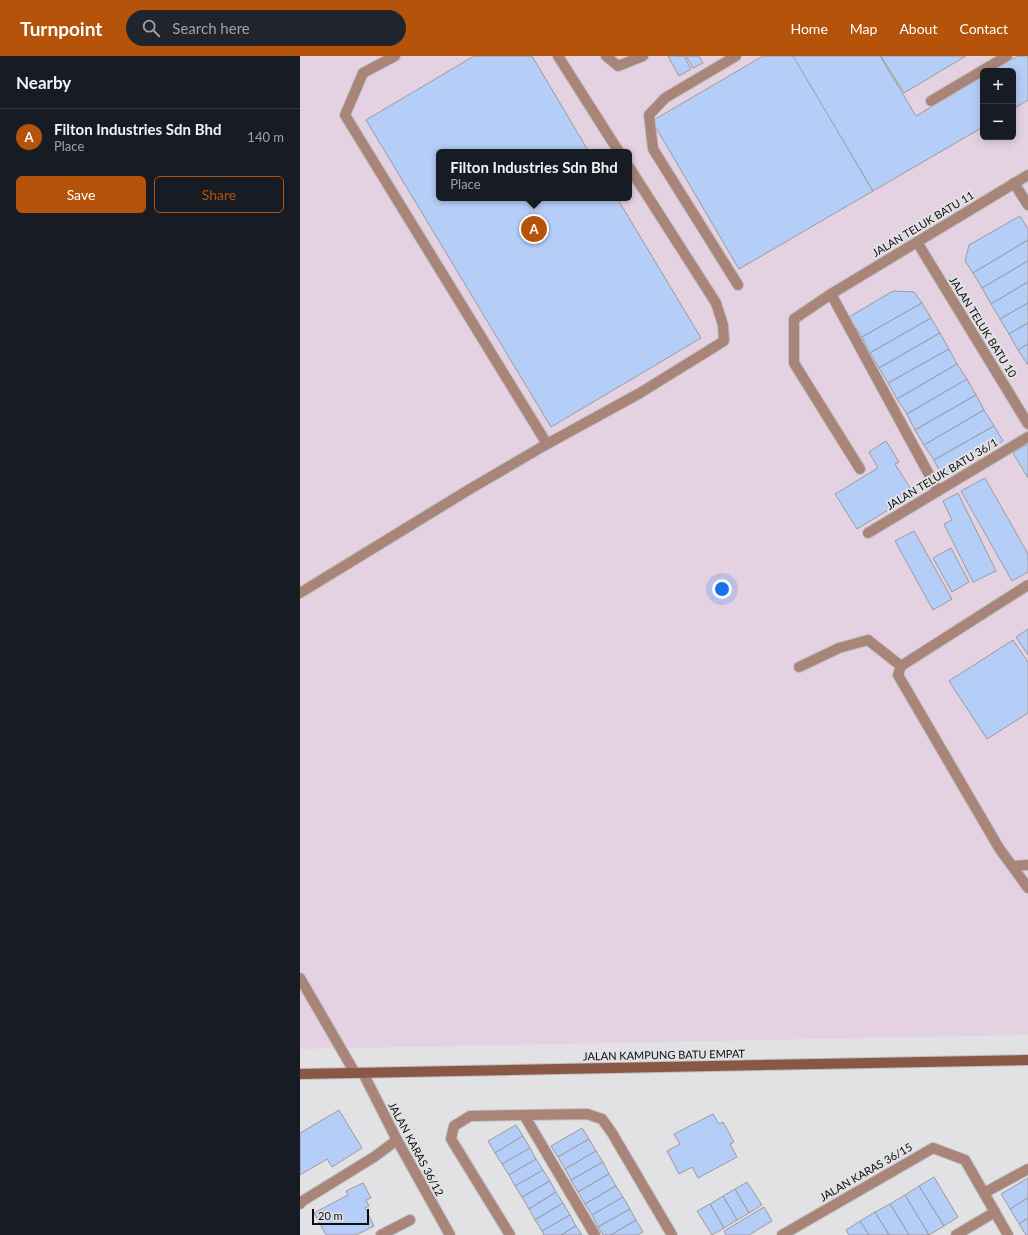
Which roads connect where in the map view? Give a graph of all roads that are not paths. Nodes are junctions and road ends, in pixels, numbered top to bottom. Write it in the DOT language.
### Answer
graph roads {
  1 [pos="395,56"];
  2 [pos="558,56"];
  3 [pos="606,56"];
  4 [pos="643,56"];
  5 [pos="1007,56"];
  6 [pos="728,58"];
  7 [pos="931,101"];
  8 [pos="617,149"];
  9 [pos="632,172"];
  10 [pos="1028,175"];
  11 [pos="1014,183"];
  12 [pos="1028,205"];
  13 [pos="917,242"];
  14 [pos="738,285"];
  15 [pos="831,294"];
  16 [pos="1028,424"];
  17 [pos="1028,437"];
  18 [pos="547,444"];
  19 [pos="860,469"];
  20 [pos="938,491"];
  21 [pos="868,532"];
  22 [pos="1028,585"];
  23 [pos="300,593"];
  24 [pos="900,666"];
  25 [pos="799,667"];
  26 [pos="1028,865"];
  27 [pos="1013,866"];
  28 [pos="1028,888"];
  29 [pos="300,978"];
  30 [pos="1028,1060"];
  31 [pos="359,1073"];
  32 [pos="300,1074"];
  33 [pos="524,1115"];
  34 [pos="397,1140"];
  35 [pos="1028,1169"];
  36 [pos="984,1193"];
  37 [pos="300,1204"];
  38 [pos="995,1212"];
  39 [pos="410,1220"];
  40 [pos="381,1235"];
  41 [pos="450,1235"];
  42 [pos="510,1235"];
  43 [pos="595,1235"];
  44 [pos="672,1235"];
  45 [pos="782,1235"];
  46 [pos="956,1235"];
  47 [pos="1008,1235"];
  1 -- 18 [label="street"];
  2 -- 8 [label="street"];
  3 -- 4 [label="street"];
  5 -- 7 [label="street"];
  6 -- 14 [label="street"];
  9 -- 18 [label="street"];
  10 -- 11 [label="street, JALAN TELUK BATU 11"];
  11 -- 12 [label="street"];
  11 -- 13 [label="street, JALAN TELUK BATU 11"];
  13 -- 15 [label="street, JALAN TELUK BATU 11"];
  13 -- 16 [label="street, JALAN TELUK BATU 10"];
  15 -- 19 [label="street, JALAN TELUK BATU 11"];
  15 -- 20 [label="street"];
  17 -- 20 [label="street, JALAN TELUK BATU 36/1"];
  18 -- 23 [label="street"];
  20 -- 21 [label="street, JALAN TELUK BATU 36/1"];
  22 -- 24 [label="street"];
  24 -- 25 [label="street"];
  24 -- 27 [label="street"];
  26 -- 27 [label="street"];
  27 -- 28 [label="street"];
  29 -- 31 [label="street, JALAN KARAS 36/12"];
  30 -- 31 [label="main road, JALAN KAMPUNG BATU EMPAT"];
  31 -- 32 [label="main road, JALAN KAMPUNG BATU EMPAT"];
  31 -- 34 [label="street, JALAN KARAS 36/12"];
  33 -- 42 [label="street"];
  33 -- 43 [label="street"];
  33 -- 44 [label="street"];
  34 -- 37 [label="street"];
  34 -- 41 [label="street, JALAN KARAS 36/12"];
  35 -- 36 [label="street"];
  36 -- 38 [label="street"];
  36 -- 45 [label="street, JALAN KARAS 36/15"];
  38 -- 46 [label="street"];
  38 -- 47 [label="street"];
  39 -- 40 [label="street"];
}
